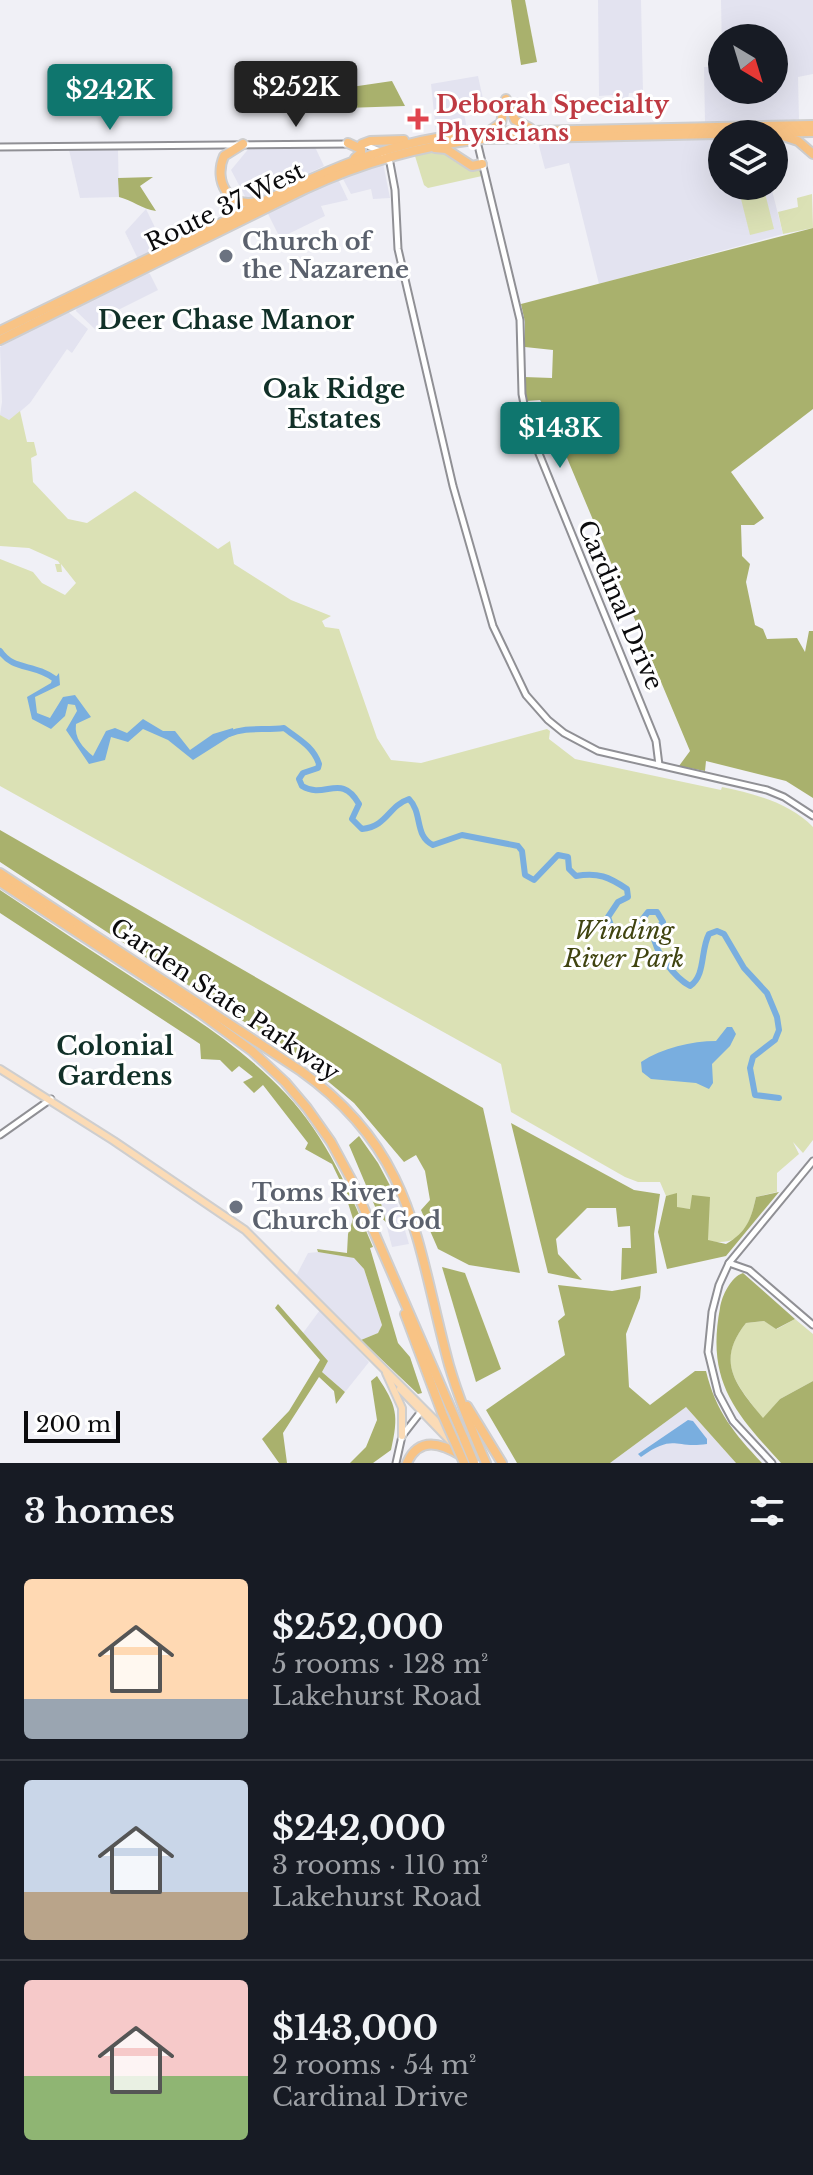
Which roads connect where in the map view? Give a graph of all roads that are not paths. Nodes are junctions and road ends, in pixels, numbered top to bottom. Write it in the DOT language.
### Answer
graph roads {
  1 [pos="813,125"];
  2 [pos="534,130"];
  3 [pos="487,132"];
  4 [pos="813,132"];
  5 [pos="788,133"];
  6 [pos="708,134"];
  7 [pos="476,136"];
  8 [pos="788,137"];
  9 [pos="348,143"];
  10 [pos="243,144"];
  11 [pos="362,144"];
  12 [pos="416,145"];
  13 [pos="0,147"];
  14 [pos="383,154"];
  15 [pos="813,154"];
  16 [pos="351,161"];
  17 [pos="482,164"];
  18 [pos="273,197"];
  19 [pos="0,331"];
  20 [pos="0,340"];
  21 [pos="659,765"];
  22 [pos="813,816"];
  23 [pos="0,873"];
  24 [pos="0,882"];
  25 [pos="0,1069"];
  26 [pos="51,1099"];
  27 [pos="0,1135"];
  28 [pos="813,1161"];
  29 [pos="740,1250"];
  30 [pos="384,1252"];
  31 [pos="729,1263"];
  32 [pos="749,1270"];
  33 [pos="813,1325"];
  34 [pos="376,1361"];
  35 [pos="448,1361"];
  36 [pos="386,1373"];
  37 [pos="422,1410"];
  38 [pos="402,1436"];
  39 [pos="396,1463"];
  40 [pos="407,1463"];
  41 [pos="471,1463"];
  42 [pos="486,1463"];
  43 [pos="502,1463"];
  44 [pos="772,1463"];
  1 -- 2 [label="highway, Route 37 West"];
  2 -- 3 [label="highway, Route 37 West"];
  2 -- 3 [label="highway"];
  3 -- 7 [label="highway, Route 37 West"];
  4 -- 5 [label="highway, Route 37 West"];
  6 -- 7 [label="highway, Route 37 West"];
  7 -- 12 [label="highway, Route 37 West"];
  7 -- 17 [label="main road, Cardinal Drive"];
  8 -- 15 [label="highway"];
  9 -- 10 [label="main road"];
  9 -- 11 [label="main road"];
  9 -- 16 [label="highway"];
  10 -- 13 [label="main road"];
  10 -- 18 [label="highway"];
  11 -- 12 [label="highway"];
  11 -- 14 [label="main road"];
  12 -- 14 [label="highway, Route 37 West"];
  12 -- 17 [label="highway"];
  14 -- 16 [label="highway, Route 37 West"];
  14 -- 20 [label="highway, Route 37 West"];
  14 -- 21 [label="main road"];
  16 -- 18 [label="highway, Route 37 West"];
  17 -- 21 [label="main road, Cardinal Drive"];
  18 -- 19 [label="highway, Route 37 West"];
  21 -- 22 [label="main road"];
  23 -- 35 [label="highway, Garden State Parkway"];
  24 -- 30 [label="highway, Garden State Parkway"];
  25 -- 26 [label="main road"];
  26 -- 27 [label="main road"];
  26 -- 34 [label="main road"];
  28 -- 29 [label="main road"];
  29 -- 31 [label="main road"];
  29 -- 32 [label="main road"];
  30 -- 41 [label="highway, Garden State Parkway, bridge"];
  30 -- 41 [label="highway, bridge"];
  31 -- 32 [label="main road"];
  31 -- 44 [label="main road"];
  32 -- 33 [label="main road"];
  34 -- 36 [label="main road"];
  34 -- 37 [label="main road"];
  35 -- 42 [label="highway, Garden State Parkway"];
  35 -- 43 [label="highway"];
  36 -- 37 [label="main road"];
  36 -- 38 [label="main road"];
  37 -- 38 [label="main road"];
  37 -- 41 [label="main road"];
  38 -- 39 [label="main road"];
  40 -- 41 [label="highway"];
}
